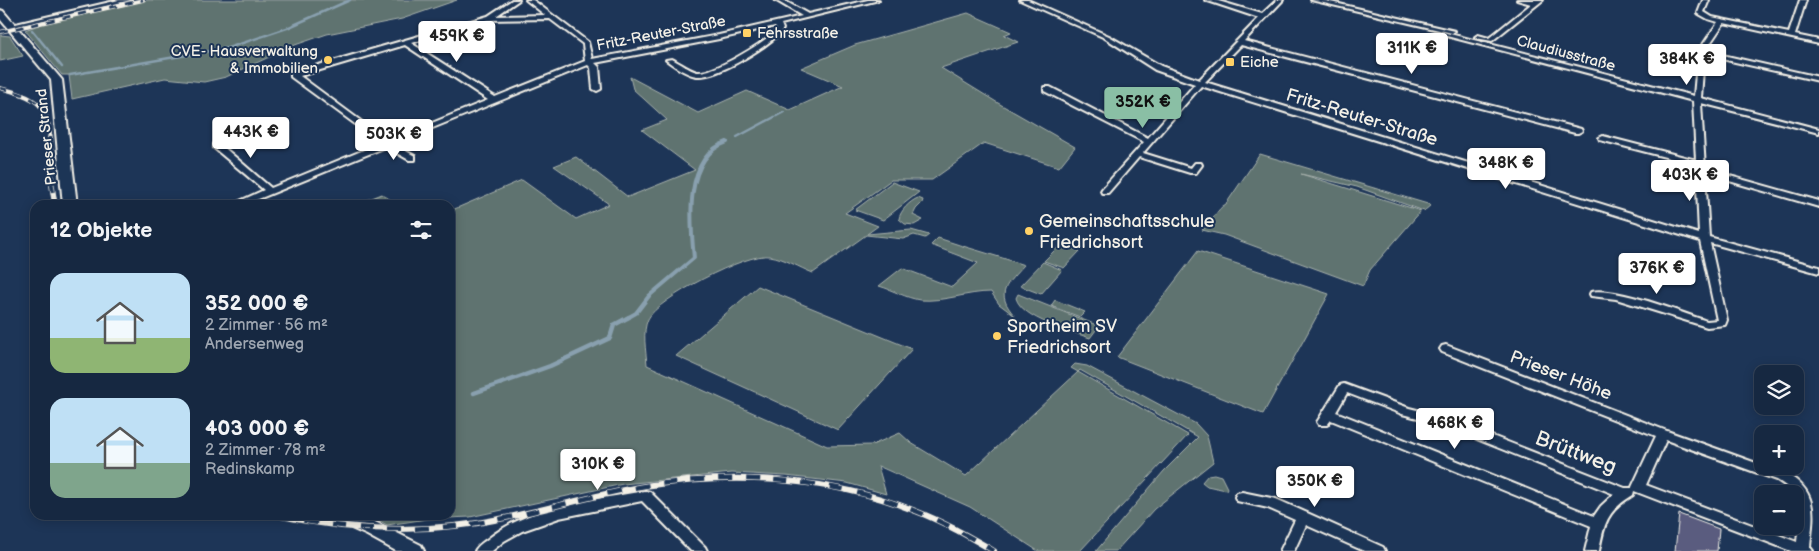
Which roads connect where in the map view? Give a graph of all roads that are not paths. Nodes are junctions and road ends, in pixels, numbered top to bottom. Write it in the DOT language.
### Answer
graph roads {
  1 [pos="128,0"];
  2 [pos="516,0"];
  3 [pos="529,0"];
  4 [pos="778,0"];
  5 [pos="876,0"];
  6 [pos="1023,0"];
  7 [pos="1208,0"];
  8 [pos="1280,0"];
  9 [pos="1314,0"];
  10 [pos="1520,0"];
  11 [pos="1706,0"];
  12 [pos="1803,0"];
  13 [pos="1538,1"];
  14 [pos="0,13"];
  15 [pos="807,16"];
  16 [pos="552,17"];
  17 [pos="1264,17"];
  18 [pos="488,18"];
  19 [pos="1722,21"];
  20 [pos="777,24"];
  21 [pos="6,26"];
  22 [pos="1442,34"];
  23 [pos="1455,34"];
  24 [pos="1791,36"];
  25 [pos="1239,42"];
  26 [pos="1819,42"];
  27 [pos="407,43"];
  28 [pos="1701,52"];
  29 [pos="670,60"];
  30 [pos="589,62"];
  31 [pos="1819,79"];
  32 [pos="1200,83"];
  33 [pos="597,89"];
  34 [pos="1047,89"];
  35 [pos="1697,100"];
  36 [pos="495,101"];
  37 [pos="1578,131"];
  38 [pos="1819,131"];
  39 [pos="1603,138"];
  40 [pos="1148,140"];
  41 [pos="387,144"];
  42 [pos="217,146"];
  43 [pos="1137,154"];
  44 [pos="412,158"];
  45 [pos="1198,165"];
  46 [pos="1700,167"];
  47 [pos="1105,190"];
  48 [pos="270,191"];
  49 [pos="69,200"];
  50 [pos="248,200"];
  51 [pos="1819,204"];
  52 [pos="1704,239"];
  53 [pos="1819,270"];
  54 [pos="1595,294"];
  55 [pos="1446,349"];
  56 [pos="1663,434"];
  57 [pos="1638,487"];
  58 [pos="1625,493"];
  59 [pos="1242,497"];
  60 [pos="1303,518"];
  61 [pos="352,520"];
  62 [pos="1597,523"];
  63 [pos="1805,550"];
  64 [pos="414,551"];
  65 [pos="482,551"];
  66 [pos="700,551"];
  67 [pos="1287,551"];
  68 [pos="1378,551"];
  69 [pos="1592,551"];
  1 -- 21 [label="street"];
  2 -- 18 [label="street"];
  3 -- 16 [label="street"];
  4 -- 15 [label="street"];
  5 -- 15 [label="street, Fritz-Reuter-Straße"];
  6 -- 32 [label="street, Fritz-Reuter-Straße"];
  7 -- 17 [label="street"];
  8 -- 17 [label="street"];
  9 -- 23 [label="street, Claudiusstraße"];
  10 -- 13 [label="street"];
  11 -- 19 [label="street"];
  12 -- 24 [label="street"];
  13 -- 23 [label="street, Claudiusstraße"];
  14 -- 21 [label="street, Prieser Strand"];
  15 -- 20 [label="street, Fritz-Reuter-Straße"];
  16 -- 18 [label="street"];
  16 -- 30 [label="street"];
  17 -- 25 [label="street"];
  18 -- 27 [label="street"];
  19 -- 24 [label="street"];
  19 -- 28 [label="street"];
  20 -- 29 [label="street"];
  20 -- 30 [label="street, Fritz-Reuter-Straße"];
  21 -- 49 [label="street, Prieser Strand"];
  22 -- 23 [label="street, Claudiusstraße"];
  23 -- 35 [label="street, Claudiusstraße"];
  24 -- 26 [label="street"];
  25 -- 32 [label="street"];
  25 -- 37 [label="street"];
  27 -- 36 [label="street"];
  27 -- 41 [label="street"];
  28 -- 31 [label="street"];
  28 -- 35 [label="street"];
  30 -- 33 [label="street"];
  30 -- 36 [label="street, Fritz-Reuter-Straße"];
  32 -- 40 [label="street"];
  32 -- 52 [label="street, Fritz-Reuter-Straße"];
  34 -- 40 [label="street"];
  35 -- 38 [label="street, Claudiusstraße"];
  35 -- 46 [label="street"];
  36 -- 41 [label="street, Fritz-Reuter-Straße"];
  39 -- 46 [label="street"];
  40 -- 43 [label="street"];
  41 -- 44 [label="street"];
  41 -- 48 [label="street, Fritz-Reuter-Straße"];
  42 -- 48 [label="street"];
  43 -- 45 [label="street"];
  43 -- 47 [label="street"];
  46 -- 51 [label="street"];
  46 -- 52 [label="street"];
  48 -- 50 [label="street, Fritz-Reuter-Straße"];
  52 -- 53 [label="street, Fritz-Reuter-Straße"];
  52 -- 54 [label="street"];
  55 -- 56 [label="street, Prieser Höhe"];
  56 -- 57 [label="street"];
  56 -- 63 [label="street, Prieser Höhe"];
  57 -- 58 [label="street"];
  57 -- 63 [label="street"];
  58 -- 62 [label="street"];
  58 -- 62 [label="street, Brüttweg"];
  59 -- 60 [label="street"];
  60 -- 67 [label="street"];
  60 -- 68 [label="street"];
  61 -- 64 [label="street"];
  62 -- 69 [label="street"];
  65 -- 66 [label="street"];
}
